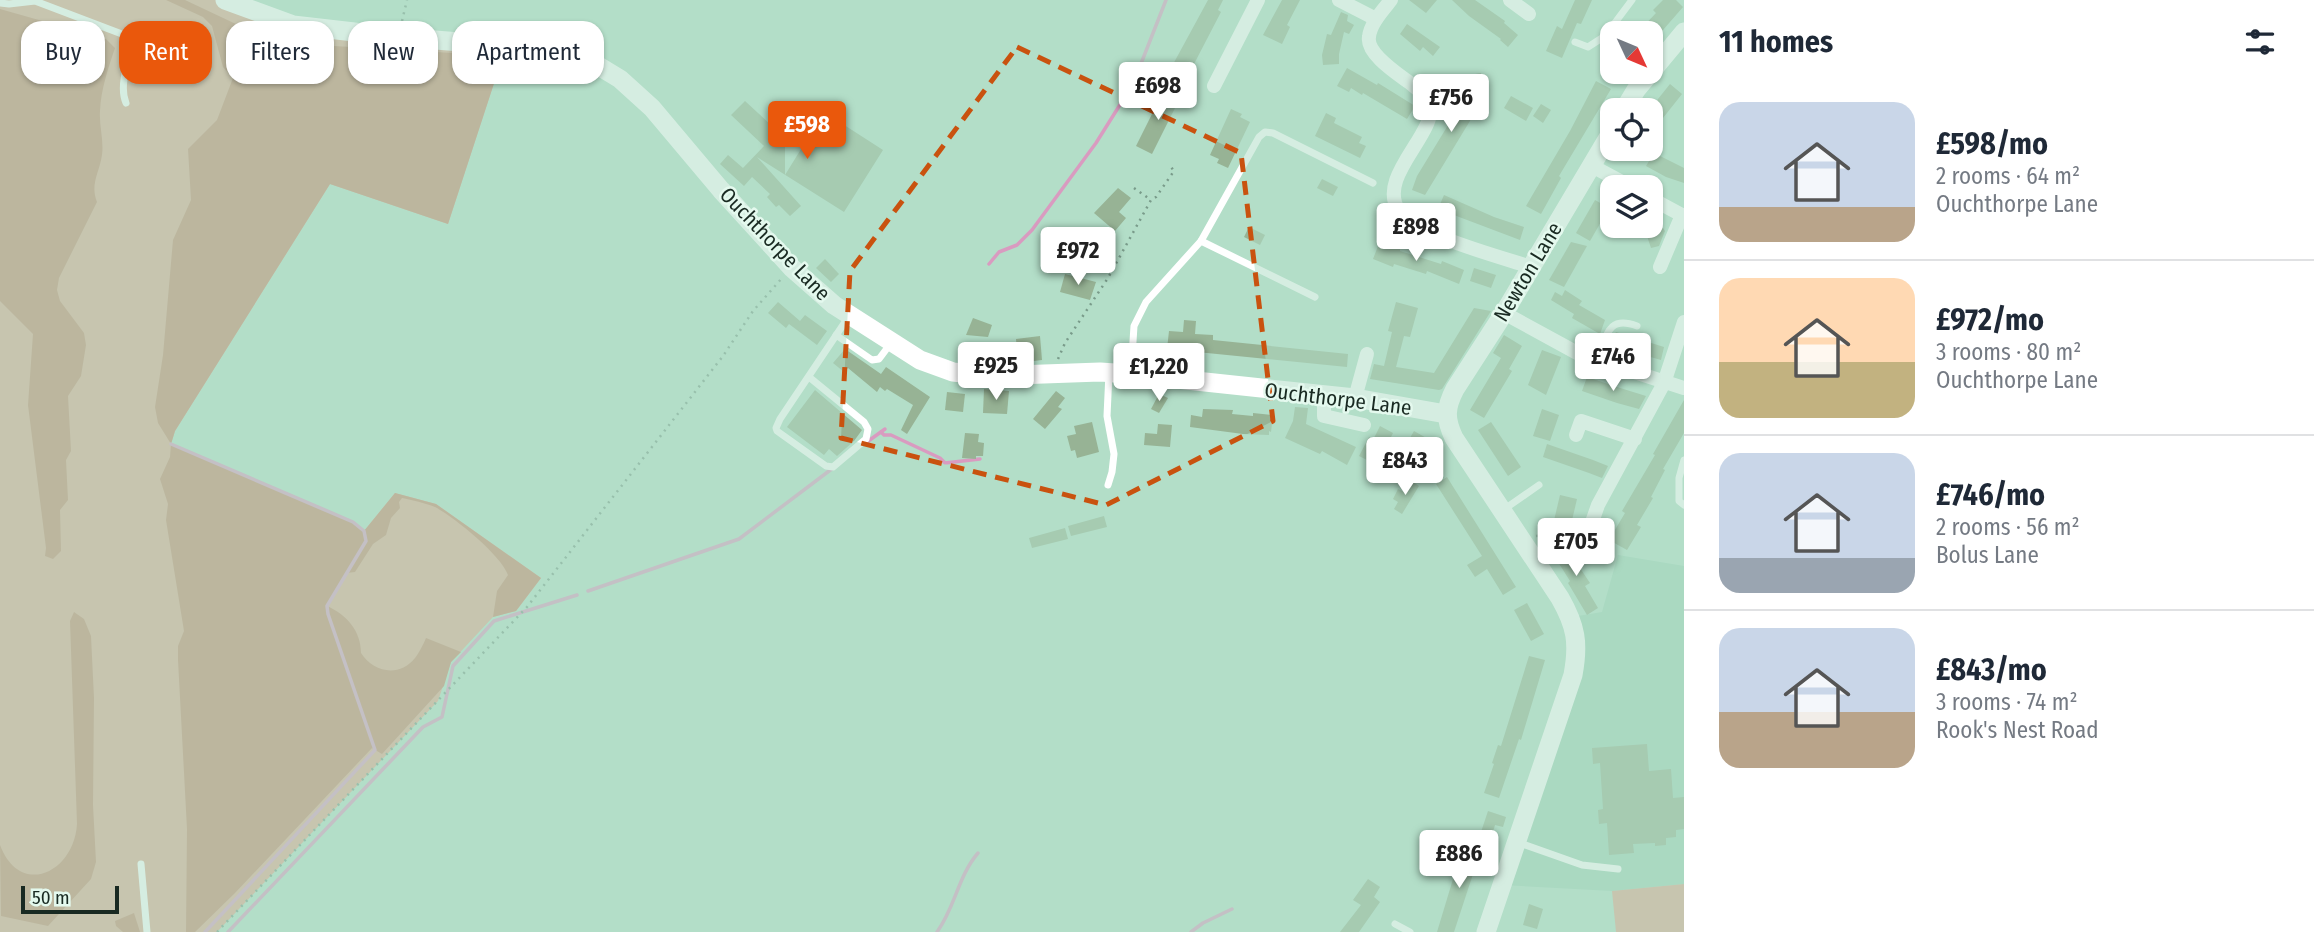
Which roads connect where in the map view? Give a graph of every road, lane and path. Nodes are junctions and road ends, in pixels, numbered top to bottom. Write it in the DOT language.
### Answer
graph roads {
  1 [pos="225,0"];
  2 [pos="407,0"];
  3 [pos="1258,0"];
  4 [pos="1339,0"];
  5 [pos="1391,0"];
  6 [pos="1510,0"];
  7 [pos="1632,0"];
  8 [pos="0,3"];
  9 [pos="1529,14"];
  10 [pos="1376,19"];
  11 [pos="402,21"];
  12 [pos="348,31"];
  13 [pos="1684,32"];
  14 [pos="438,40"];
  15 [pos="1575,42"];
  16 [pos="1214,86"];
  17 [pos="1631,98"];
  18 [pos="126,103"];
  19 [pos="1600,152"];
  20 [pos="1592,166"];
  21 [pos="1171,167"];
  22 [pos="1609,175"];
  23 [pos="1373,183"];
  24 [pos="1134,188"];
  25 [pos="1151,200"];
  26 [pos="1663,205"];
  27 [pos="1683,215"];
  28 [pos="1201,241"];
  29 [pos="1531,267"];
  30 [pos="1660,267"];
  31 [pos="792,268"];
  32 [pos="1315,297"];
  33 [pos="1504,313"];
  34 [pos="849,315"];
  35 [pos="1684,322"];
  36 [pos="1637,326"];
  37 [pos="836,335"];
  38 [pos="892,342"];
  39 [pos="1367,354"];
  40 [pos="1597,360"];
  41 [pos="1109,373"];
  42 [pos="1059,374"];
  43 [pos="1130,374"];
  44 [pos="809,377"];
  45 [pos="1664,383"];
  46 [pos="1684,388"];
  47 [pos="1324,395"];
  48 [pos="1355,398"];
  49 [pos="1446,414"];
  50 [pos="1364,425"];
  51 [pos="1576,435"];
  52 [pos="1635,439"];
  53 [pos="1684,460"];
  54 [pos="1108,485"];
  55 [pos="1539,485"];
  56 [pos="1684,505"];
  57 [pos="1502,510"];
  58 [pos="1523,542"];
  59 [pos="1579,544"];
  60 [pos="1516,842"];
  61 [pos="141,864"];
  62 [pos="1618,869"];
  63 [pos="1395,924"];
  64 [pos="147,932"];
  65 [pos="217,932"];
  66 [pos="1410,932"];
  67 [pos="1486,932"];
  1 -- 12 [label="street, Ouchthorpe Lane"];
  2 -- 11 [label="path"];
  3 -- 16 [label="street"];
  4 -- 10 [label="street"];
  5 -- 10 [label="street"];
  6 -- 9 [label="street"];
  7 -- 15 [label="lane"];
  8 -- 18 [label="lane"];
  10 -- 29 [label="street"];
  13 -- 17 [label="street"];
  14 -- 31 [label="street, Ouchthorpe Lane"];
  19 -- 20 [label="street, Newton Lane"];
  20 -- 22 [label="street"];
  20 -- 29 [label="street, Newton Lane"];
  21 -- 25 [label="path"];
  23 -- 28 [label="lane"];
  24 -- 25 [label="path"];
  25 -- 42 [label="path"];
  26 -- 27 [label="street"];
  27 -- 30 [label="street"];
  28 -- 32 [label="lane"];
  28 -- 43 [label="lane"];
  29 -- 33 [label="street, Newton Lane"];
  31 -- 34 [label="street, Ouchthorpe Lane"];
  31 -- 65 [label="path"];
  33 -- 40 [label="street"];
  33 -- 49 [label="street, Newton Lane"];
  34 -- 37 [label="lane"];
  34 -- 38 [label="street, Ouchthorpe Lane"];
  35 -- 45 [label="street"];
  36 -- 40 [label="lane"];
  37 -- 38 [label="lane"];
  37 -- 44 [label="lane"];
  38 -- 42 [label="street, Ouchthorpe Lane"];
  39 -- 48 [label="street"];
  40 -- 45 [label="street"];
  41 -- 42 [label="street, Ouchthorpe Lane"];
  41 -- 43 [label="street, Ouchthorpe Lane"];
  41 -- 54 [label="lane"];
  43 -- 47 [label="street, Ouchthorpe Lane"];
  44 -- 44 [label="lane"];
  45 -- 46 [label="street"];
  45 -- 52 [label="street"];
  47 -- 48 [label="street, Ouchthorpe Lane"];
  47 -- 50 [label="street"];
  48 -- 49 [label="street, Ouchthorpe Lane"];
  49 -- 57 [label="street"];
  51 -- 52 [label="street"];
  52 -- 59 [label="street"];
  53 -- 56 [label="lane"];
  55 -- 57 [label="lane"];
  57 -- 58 [label="street"];
  58 -- 59 [label="path"];
  58 -- 60 [label="street"];
  60 -- 62 [label="lane"];
  60 -- 67 [label="street"];
  61 -- 64 [label="lane"];
  63 -- 66 [label="lane"];
}
